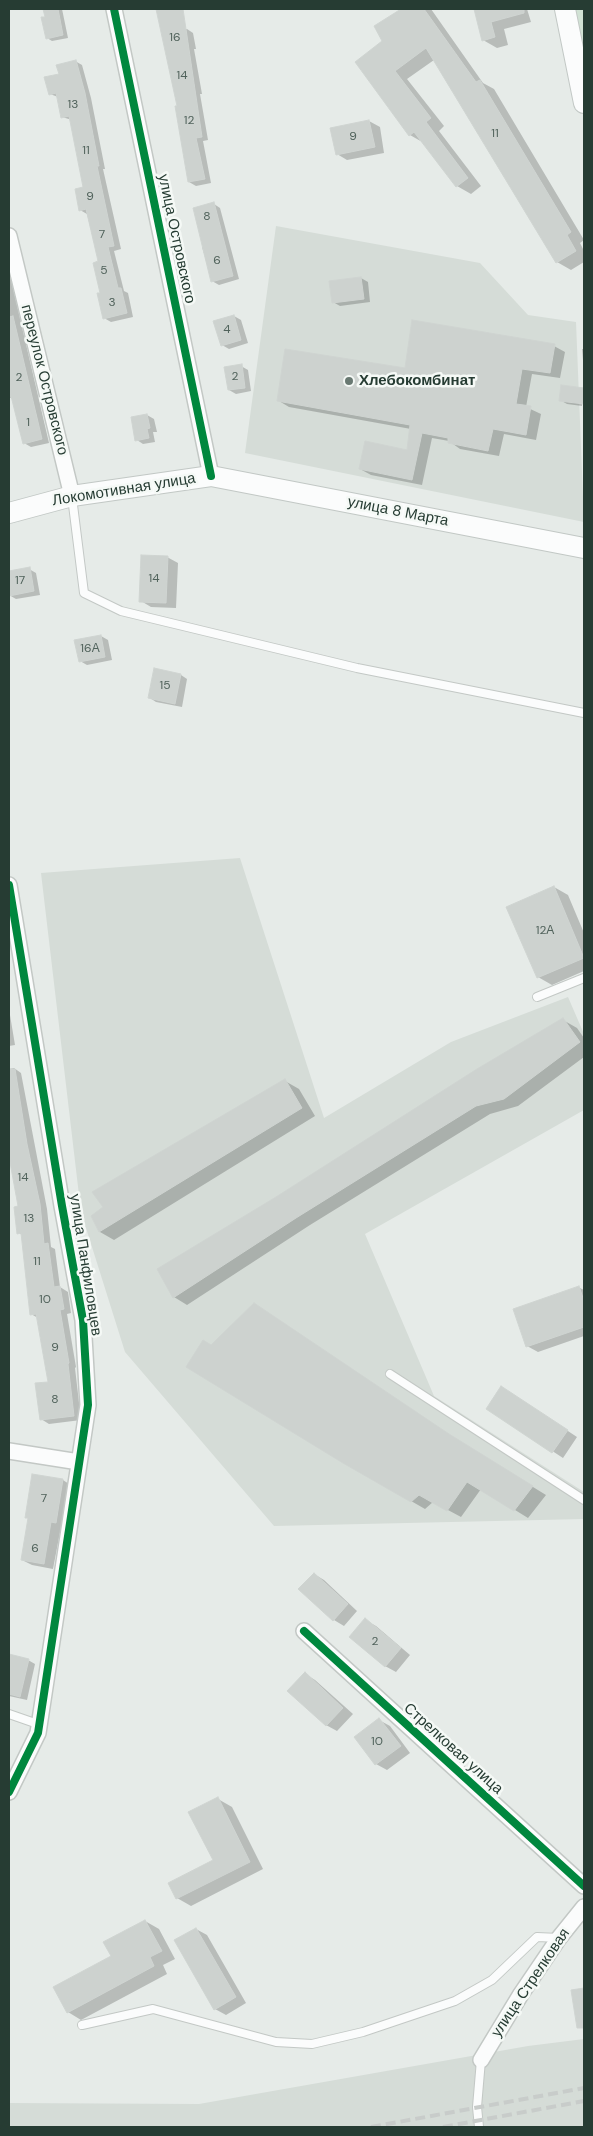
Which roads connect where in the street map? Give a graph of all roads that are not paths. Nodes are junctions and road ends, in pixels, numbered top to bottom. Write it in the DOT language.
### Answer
graph roads {
  1 [pos="114,9"];
  2 [pos="565,9"];
  3 [pos="584,103"];
  4 [pos="9,236"];
  5 [pos="211,476"];
  6 [pos="72,496"];
  7 [pos="9,513"];
  8 [pos="584,548"];
  9 [pos="584,713"];
  10 [pos="9,884"];
  11 [pos="584,978"];
  12 [pos="537,997"];
  13 [pos="390,1374"];
  14 [pos="9,1451"];
  15 [pos="79,1462"];
  16 [pos="584,1500"];
  17 [pos="304,1632"];
  18 [pos="9,1714"];
  19 [pos="32,1722"];
  20 [pos="9,1792"];
  21 [pos="584,1886"];
  22 [pos="584,1907"];
  23 [pos="559,1938"];
  24 [pos="82,2026"];
  25 [pos="481,2060"];
  26 [pos="480,2127"];
  1 -- 5 [label="street, улица Островского"];
  2 -- 3 [label="main road"];
  4 -- 6 [label="street, переулок Островского"];
  5 -- 6 [label="main road, Локомотивная улица"];
  5 -- 8 [label="main road, улица 8 Марта"];
  6 -- 7 [label="main road, Локомотивная улица"];
  6 -- 9 [label="lane"];
  10 -- 15 [label="street, улица Панфиловцев"];
  11 -- 12 [label="lane"];
  13 -- 16 [label="lane"];
  14 -- 15 [label="street"];
  15 -- 20 [label="street, улица Панфиловцев"];
  17 -- 21 [label="street, Стрелковая улица"];
  18 -- 19 [label="lane"];
  22 -- 23 [label="street, улица Стрелковая"];
  23 -- 24 [label="lane"];
  23 -- 25 [label="street, улица Стрелковая"];
  25 -- 26 [label="lane"];
}
